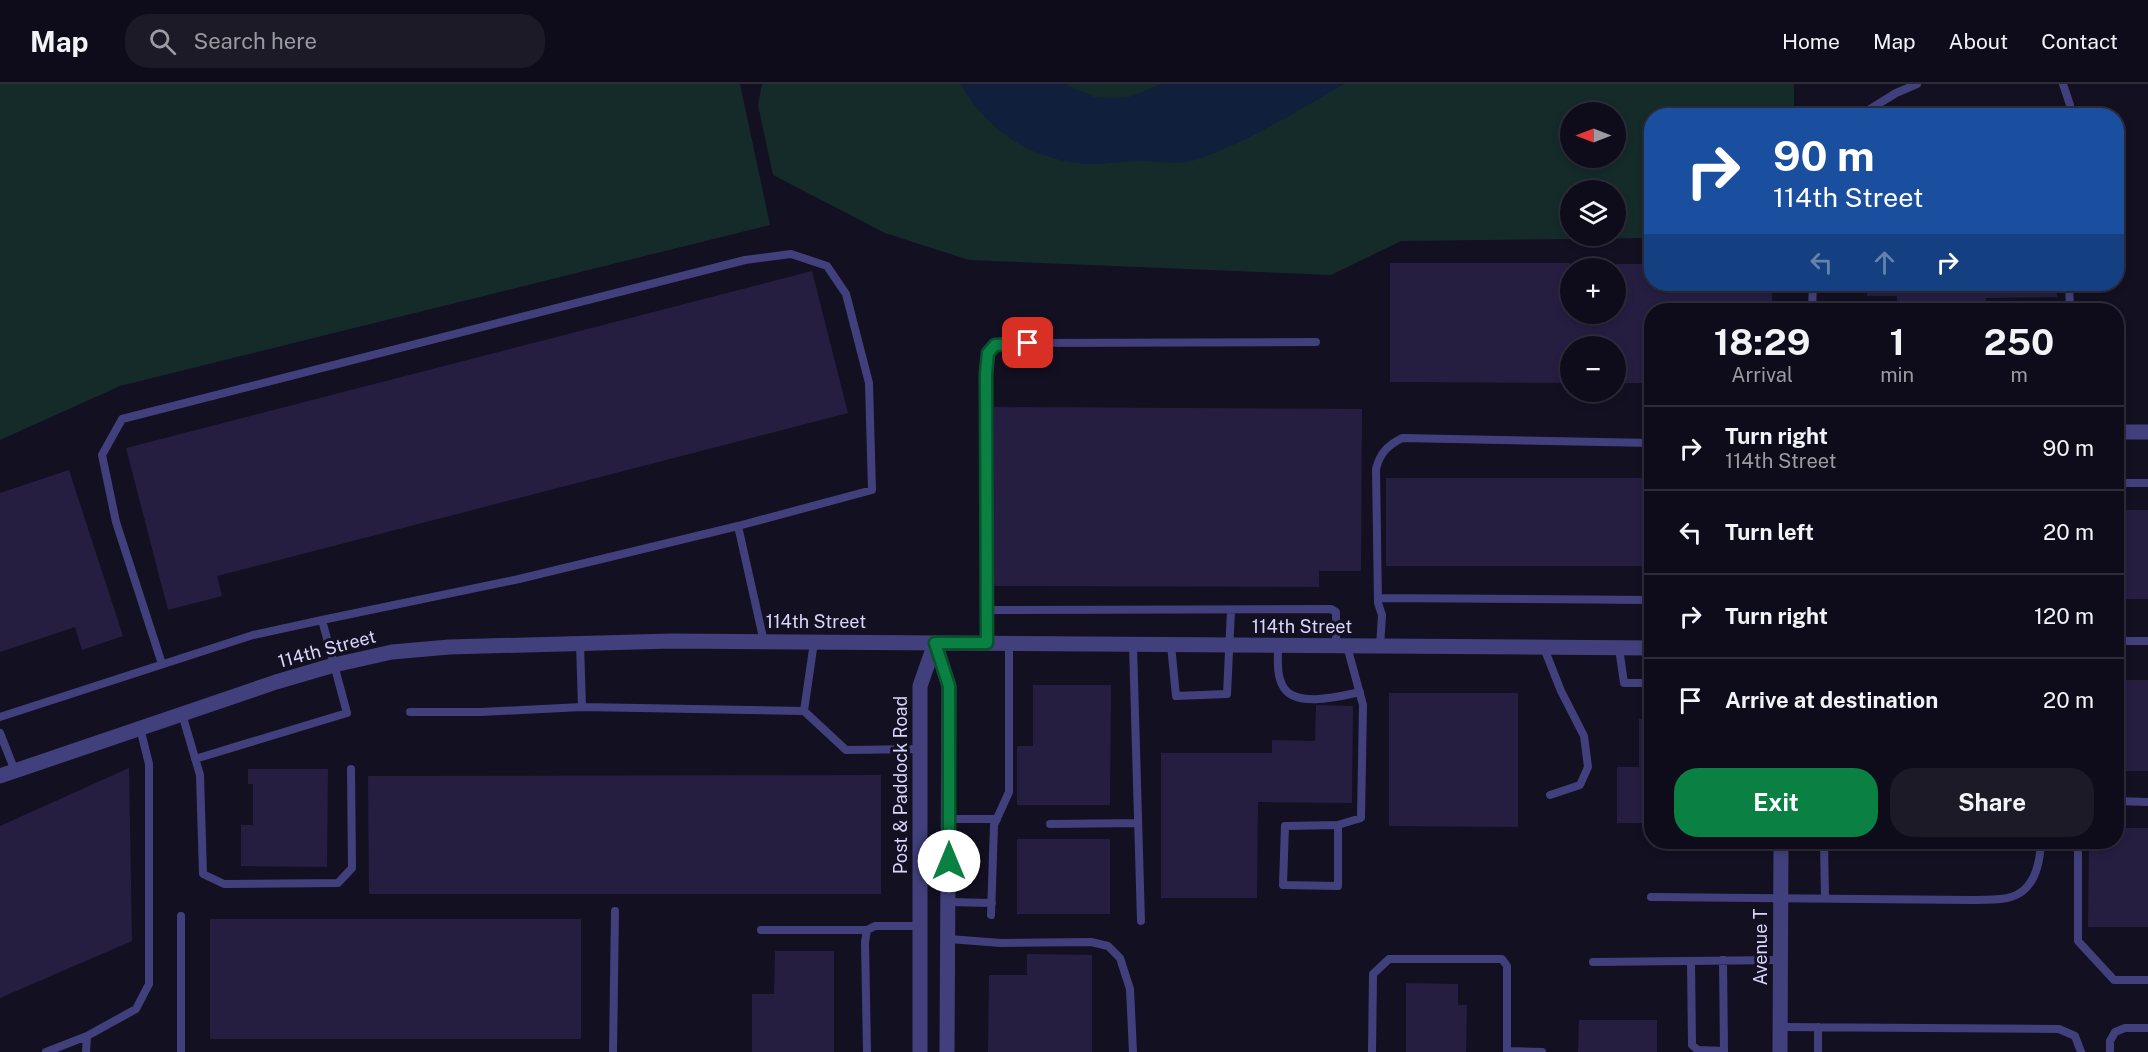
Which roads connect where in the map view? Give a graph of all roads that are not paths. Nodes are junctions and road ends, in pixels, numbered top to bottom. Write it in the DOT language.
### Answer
graph roads {
  1 [pos="1917,84"];
  2 [pos="2063,84"];
  3 [pos="1872,108"];
  4 [pos="2070,108"];
  5 [pos="1316,342"];
  6 [pos="2124,432"];
  7 [pos="2148,432"];
  8 [pos="1644,443"];
  9 [pos="2124,483"];
  10 [pos="2148,483"];
  11 [pos="738,526"];
  12 [pos="1378,598"];
  13 [pos="1644,600"];
  14 [pos="987,610"];
  15 [pos="1231,610"];
  16 [pos="322,620"];
  17 [pos="2124,641"];
  18 [pos="2148,641"];
  19 [pos="764,642"];
  20 [pos="814,642"];
  21 [pos="580,643"];
  22 [pos="935,643"];
  23 [pos="987,643"];
  24 [pos="1009,644"];
  25 [pos="1133,645"];
  26 [pos="1171,645"];
  27 [pos="1231,646"];
  28 [pos="1278,646"];
  29 [pos="1342,646"];
  30 [pos="1380,647"];
  31 [pos="1544,648"];
  32 [pos="1619,648"];
  33 [pos="1644,648"];
  34 [pos="162,664"];
  35 [pos="334,664"];
  36 [pos="1644,683"];
  37 [pos="1360,692"];
  38 [pos="582,707"];
  39 [pos="804,711"];
  40 [pos="410,712"];
  41 [pos="182,714"];
  42 [pos="0,717"];
  43 [pos="140,728"];
  44 [pos="0,733"];
  45 [pos="921,749"];
  46 [pos="195,759"];
  47 [pos="351,769"];
  48 [pos="15,771"];
  49 [pos="0,776"];
  50 [pos="1550,795"];
  51 [pos="2124,801"];
  52 [pos="2148,801"];
  53 [pos="949,819"];
  54 [pos="997,819"];
  55 [pos="1050,824"];
  56 [pos="1138,824"];
  57 [pos="1338,825"];
  58 [pos="1781,849"];
  59 [pos="1824,849"];
  60 [pos="2041,849"];
  61 [pos="2078,849"];
  62 [pos="1651,897"];
  63 [pos="1781,898"];
  64 [pos="1825,898"];
  65 [pos="949,902"];
  66 [pos="992,903"];
  67 [pos="615,911"];
  68 [pos="992,915"];
  69 [pos="182,916"];
  70 [pos="1141,921"];
  71 [pos="761,930"];
  72 [pos="867,930"];
  73 [pos="921,933"];
  74 [pos="949,939"];
  75 [pos="1723,960"];
  76 [pos="1780,960"];
  77 [pos="1691,961"];
  78 [pos="1593,962"];
  79 [pos="2148,980"];
  80 [pos="1780,1027"];
  81 [pos="1818,1027"];
  82 [pos="2148,1028"];
  83 [pos="87,1036"];
  84 [pos="1724,1051"];
  85 [pos="46,1052"];
  86 [pos="86,1052"];
  87 [pos="181,1052"];
  88 [pos="613,1052"];
  89 [pos="867,1052"];
  90 [pos="920,1052"];
  91 [pos="947,1052"];
  92 [pos="1133,1052"];
  93 [pos="1372,1052"];
  94 [pos="1507,1052"];
  95 [pos="1542,1052"];
  96 [pos="1780,1052"];
  97 [pos="1818,1052"];
  98 [pos="2081,1052"];
  99 [pos="2110,1052"];
  1 -- 3 [label="lane"];
  2 -- 4 [label="lane"];
  5 -- 14 [label="lane"];
  6 -- 7 [label="street"];
  8 -- 12 [label="lane"];
  9 -- 10 [label="lane"];
  11 -- 16 [label="lane"];
  11 -- 19 [label="lane"];
  11 -- 34 [label="lane"];
  12 -- 13 [label="lane"];
  12 -- 30 [label="lane"];
  14 -- 15 [label="lane"];
  14 -- 23 [label="lane"];
  15 -- 27 [label="lane"];
  15 -- 29 [label="lane"];
  16 -- 34 [label="lane"];
  16 -- 35 [label="lane"];
  17 -- 18 [label="lane"];
  19 -- 20 [label="street, 114th Street"];
  19 -- 21 [label="street, 114th Street"];
  20 -- 22 [label="street, 114th Street"];
  20 -- 39 [label="lane"];
  21 -- 35 [label="street, 114th Street"];
  21 -- 38 [label="lane"];
  22 -- 23 [label="street, 114th Street"];
  22 -- 45 [label="street, Post & Paddock Road"];
  22 -- 53 [label="street"];
  23 -- 24 [label="street, 114th Street"];
  24 -- 25 [label="street, 114th Street"];
  24 -- 54 [label="lane"];
  25 -- 26 [label="street, 114th Street"];
  25 -- 56 [label="lane"];
  26 -- 27 [label="street, 114th Street"];
  26 -- 27 [label="lane"];
  27 -- 28 [label="street, 114th Street"];
  28 -- 29 [label="street, 114th Street"];
  28 -- 37 [label="lane"];
  29 -- 30 [label="street, 114th Street"];
  29 -- 37 [label="lane"];
  30 -- 31 [label="street, 114th Street"];
  31 -- 32 [label="street, 114th Street"];
  31 -- 50 [label="lane"];
  32 -- 33 [label="street, 114th Street"];
  32 -- 36 [label="lane"];
  34 -- 42 [label="lane"];
  35 -- 41 [label="street, 114th Street"];
  35 -- 46 [label="lane"];
  37 -- 57 [label="lane"];
  38 -- 39 [label="lane"];
  38 -- 40 [label="lane"];
  39 -- 45 [label="lane"];
  41 -- 43 [label="street, 114th Street"];
  41 -- 46 [label="lane"];
  43 -- 48 [label="street, 114th Street"];
  43 -- 83 [label="lane"];
  44 -- 48 [label="lane"];
  45 -- 73 [label="street, Post & Paddock Road"];
  46 -- 47 [label="lane"];
  48 -- 49 [label="street, 114th Street"];
  51 -- 52 [label="lane"];
  53 -- 54 [label="lane"];
  53 -- 65 [label="street"];
  54 -- 66 [label="lane"];
  55 -- 56 [label="lane"];
  56 -- 70 [label="lane"];
  57 -- 57 [label="lane"];
  58 -- 63 [label="street, Avenue T"];
  59 -- 64 [label="lane"];
  60 -- 64 [label="lane"];
  61 -- 79 [label="lane"];
  62 -- 63 [label="lane"];
  63 -- 64 [label="lane"];
  63 -- 76 [label="street, Avenue T"];
  65 -- 66 [label="lane"];
  65 -- 74 [label="street"];
  66 -- 68 [label="lane"];
  67 -- 88 [label="lane"];
  69 -- 87 [label="lane"];
  71 -- 72 [label="lane"];
  72 -- 73 [label="lane"];
  72 -- 89 [label="lane"];
  73 -- 74 [label="street"];
  73 -- 90 [label="street, Post & Paddock Road"];
  74 -- 91 [label="street"];
  74 -- 92 [label="lane"];
  75 -- 76 [label="lane"];
  75 -- 77 [label="lane"];
  75 -- 84 [label="lane"];
  76 -- 80 [label="street, Avenue T"];
  77 -- 78 [label="lane"];
  77 -- 84 [label="lane"];
  80 -- 81 [label="lane"];
  80 -- 96 [label="street, Avenue T"];
  81 -- 97 [label="lane"];
  81 -- 98 [label="lane"];
  82 -- 99 [label="lane"];
  83 -- 85 [label="lane"];
  83 -- 86 [label="lane"];
  93 -- 94 [label="lane"];
  94 -- 95 [label="lane"];
}
